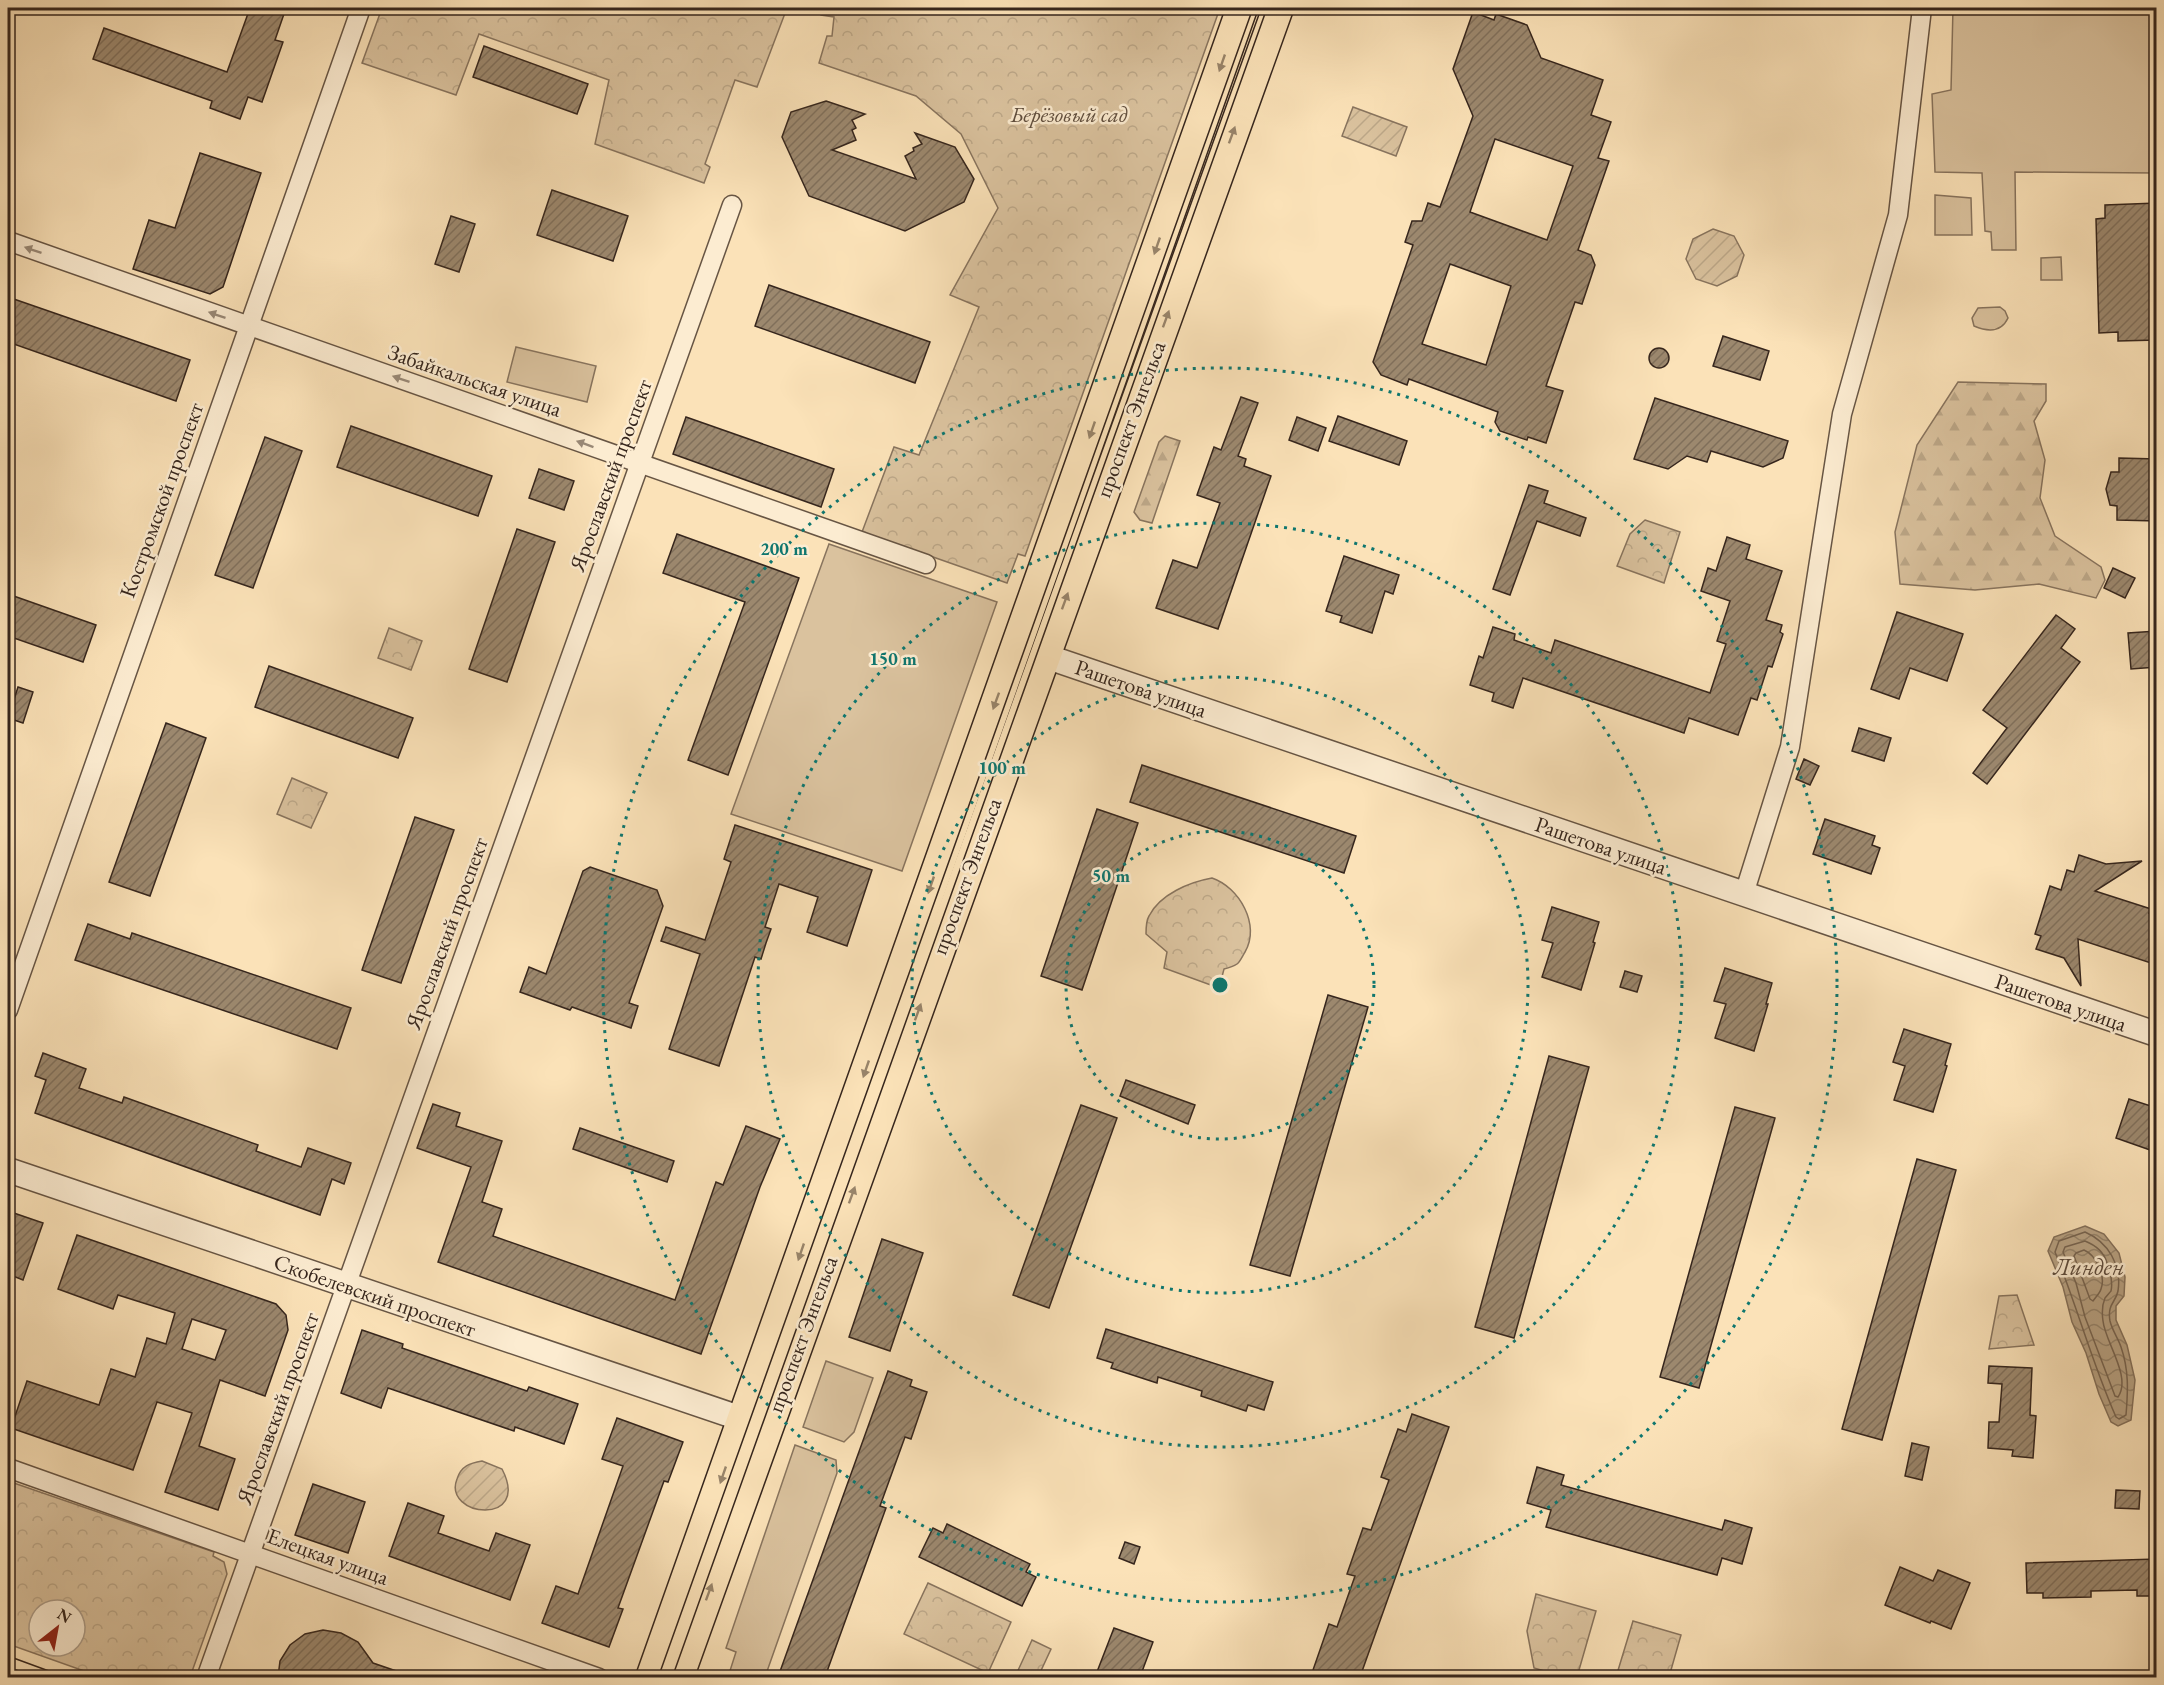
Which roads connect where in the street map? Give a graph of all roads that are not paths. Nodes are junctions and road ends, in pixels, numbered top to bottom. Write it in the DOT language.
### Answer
graph roads {
  1 [pos="361,8"];
  2 [pos="1242,8"];
  3 [pos="1278,8"];
  4 [pos="1922,8"];
  5 [pos="732,205"];
  6 [pos="8,241"];
  7 [pos="248,325"];
  8 [pos="640,464"];
  9 [pos="926,564"];
  10 [pos="1016,646"];
  11 [pos="1045,656"];
  12 [pos="1744,894"];
  13 [pos="8,1010"];
  14 [pos="2157,1034"];
  15 [pos="8,1170"];
  16 [pos="346,1285"];
  17 [pos="755,1424"];
  18 [pos="8,1468"];
  19 [pos="250,1554"];
  20 [pos="206,1677"];
  21 [pos="599,1677"];
  22 [pos="651,1677"];
  23 [pos="678,1677"];
  1 -- 7 [label="street, Костромской проспект"];
  2 -- 10 [label="main road, проспект Энгельса, one-way"];
  11 -- 3 [label="main road, проспект Энгельса, one-way"];
  4 -- 12 [label="street"];
  5 -- 8 [label="street, Ярославский проспект"];
  7 -- 6 [label="street, Забайкальская улица, one-way"];
  8 -- 7 [label="street, Забайкальская улица, one-way"];
  7 -- 13 [label="street, Костромской проспект"];
  8 -- 9 [label="street, Забайкальская улица"];
  8 -- 16 [label="street, Ярославский проспект"];
  10 -- 11 [label="main road"];
  10 -- 17 [label="main road, проспект Энгельса, one-way"];
  11 -- 12 [label="street, Рашетова улица"];
  17 -- 11 [label="main road, проспект Энгельса, one-way"];
  12 -- 14 [label="street, Рашетова улица"];
  15 -- 16 [label="street, Скобелевский проспект"];
  16 -- 17 [label="street, Скобелевский проспект"];
  16 -- 19 [label="street, Ярославский проспект"];
  17 -- 22 [label="main road, проспект Энгельса, one-way"];
  23 -- 17 [label="main road, проспект Энгельса, one-way"];
  18 -- 19 [label="street, Елецкая улица"];
  19 -- 20 [label="street, Ярославский проспект"];
  19 -- 21 [label="street, Елецкая улица"];
}
